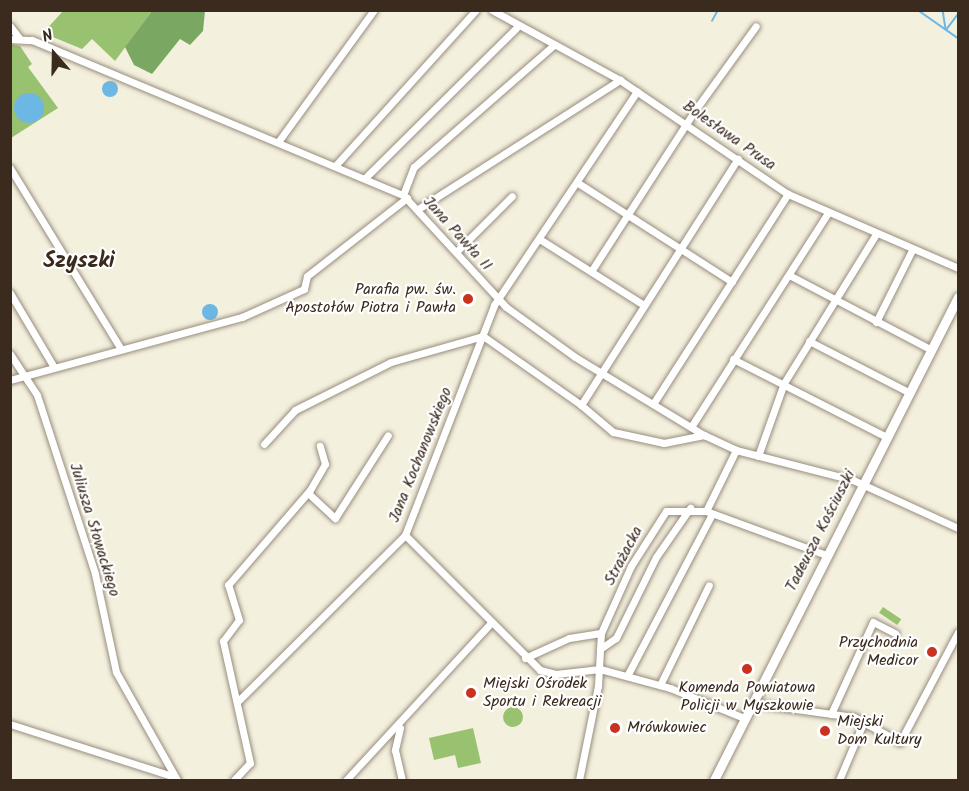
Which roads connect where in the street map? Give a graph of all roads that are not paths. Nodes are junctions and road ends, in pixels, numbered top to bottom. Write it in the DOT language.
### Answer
graph roads {
  1 [pos="374,10"];
  2 [pos="476,10"];
  3 [pos="492,10"];
  4 [pos="10,26"];
  5 [pos="756,26"];
  6 [pos="516,28"];
  7 [pos="15,39"];
  8 [pos="554,45"];
  9 [pos="620,80"];
  10 [pos="637,91"];
  11 [pos="687,122"];
  12 [pos="278,142"];
  13 [pos="738,159"];
  14 [pos="335,166"];
  15 [pos="10,168"];
  16 [pos="365,178"];
  17 [pos="13,179"];
  18 [pos="578,183"];
  19 [pos="788,194"];
  20 [pos="512,196"];
  21 [pos="405,197"];
  22 [pos="418,209"];
  23 [pos="827,214"];
  24 [pos="629,215"];
  25 [pos="876,234"];
  26 [pos="541,240"];
  27 [pos="681,248"];
  28 [pos="912,250"];
  29 [pos="456,252"];
  30 [pos="958,268"];
  31 [pos="592,270"];
  32 [pos="789,275"];
  33 [pos="732,282"];
  34 [pos="10,293"];
  35 [pos="958,297"];
  36 [pos="499,301"];
  37 [pos="835,301"];
  38 [pos="644,305"];
  39 [pos="876,322"];
  40 [pos="483,336"];
  41 [pos="809,341"];
  42 [pos="121,349"];
  43 [pos="932,350"];
  44 [pos="10,354"];
  45 [pos="734,359"];
  46 [pos="54,367"];
  47 [pos="601,373"];
  48 [pos="27,376"];
  49 [pos="10,380"];
  50 [pos="784,383"];
  51 [pos="910,393"];
  52 [pos="653,404"];
  53 [pos="581,405"];
  54 [pos="691,427"];
  55 [pos="387,435"];
  56 [pos="704,435"];
  57 [pos="887,437"];
  58 [pos="264,444"];
  59 [pos="320,446"];
  60 [pos="736,450"];
  61 [pos="758,456"];
  62 [pos="862,485"];
  63 [pos="308,493"];
  64 [pos="690,508"];
  65 [pos="709,513"];
  66 [pos="958,528"];
  67 [pos="405,535"];
  68 [pos="826,555"];
  69 [pos="709,585"];
  70 [pos="491,623"];
  71 [pos="958,632"];
  72 [pos="602,633"];
  73 [pos="896,633"];
  74 [pos="600,649"];
  75 [pos="525,658"];
  76 [pos="600,669"];
  77 [pos="627,676"];
  78 [pos="660,685"];
  79 [pos="237,702"];
  80 [pos="752,703"];
  81 [pos="831,714"];
  82 [pos="744,718"];
  83 [pos="864,721"];
  84 [pos="10,724"];
  85 [pos="401,725"];
  86 [pos="397,778"];
  87 [pos="176,779"];
  88 [pos="234,780"];
  89 [pos="346,780"];
  90 [pos="579,780"];
  91 [pos="714,780"];
  92 [pos="839,780"];
  1 -- 12 [label="street"];
  2 -- 14 [label="street"];
  3 -- 6 [label="street, Bolesława Prusa"];
  4 -- 7 [label="street"];
  5 -- 11 [label="street"];
  6 -- 8 [label="street, Bolesława Prusa"];
  6 -- 16 [label="street"];
  7 -- 12 [label="street, Jana Pawła II"];
  8 -- 9 [label="street, Bolesława Prusa"];
  8 -- 21 [label="street"];
  9 -- 10 [label="street, Bolesława Prusa"];
  9 -- 22 [label="street"];
  10 -- 11 [label="street, Bolesława Prusa"];
  10 -- 18 [label="street, Jana Kochanowskiego"];
  11 -- 13 [label="street, Bolesława Prusa"];
  11 -- 24 [label="street"];
  12 -- 14 [label="street, Jana Pawła II"];
  13 -- 19 [label="street, Bolesława Prusa"];
  13 -- 27 [label="street"];
  14 -- 16 [label="street, Jana Pawła II"];
  15 -- 17 [label="street"];
  16 -- 21 [label="street, Jana Pawła II"];
  17 -- 42 [label="street"];
  18 -- 24 [label="street"];
  18 -- 26 [label="street, Jana Kochanowskiego"];
  19 -- 23 [label="street, Bolesława Prusa"];
  19 -- 33 [label="street"];
  20 -- 29 [label="street"];
  21 -- 22 [label="street, Jana Pawła II"];
  21 -- 42 [label="street"];
  22 -- 29 [label="street, Jana Pawła II"];
  23 -- 25 [label="street, Bolesława Prusa"];
  23 -- 32 [label="street"];
  24 -- 27 [label="street"];
  24 -- 31 [label="street"];
  25 -- 28 [label="street, Bolesława Prusa"];
  25 -- 37 [label="street"];
  26 -- 31 [label="street"];
  26 -- 36 [label="street, Jana Kochanowskiego"];
  27 -- 33 [label="street"];
  27 -- 38 [label="street"];
  28 -- 30 [label="street, Bolesława Prusa"];
  28 -- 39 [label="street"];
  29 -- 36 [label="street, Jana Pawła II"];
  31 -- 38 [label="street"];
  32 -- 37 [label="street"];
  32 -- 45 [label="street"];
  33 -- 52 [label="street"];
  34 -- 46 [label="street"];
  35 -- 43 [label="main road, Tadeusza Kościuszki"];
  36 -- 40 [label="street, Jana Kochanowskiego"];
  36 -- 47 [label="street, Jana Pawła II"];
  37 -- 39 [label="street"];
  37 -- 41 [label="street"];
  38 -- 47 [label="street"];
  39 -- 43 [label="street"];
  40 -- 53 [label="street"];
  40 -- 58 [label="street"];
  40 -- 67 [label="street, Jana Kochanowskiego"];
  41 -- 50 [label="street"];
  41 -- 51 [label="street"];
  42 -- 46 [label="street"];
  43 -- 51 [label="main road, Tadeusza Kościuszki"];
  44 -- 48 [label="street, Juliusza Słowackiego"];
  45 -- 50 [label="street"];
  45 -- 54 [label="street"];
  46 -- 48 [label="street"];
  47 -- 52 [label="street, Jana Pawła II"];
  47 -- 53 [label="street"];
  48 -- 49 [label="street"];
  48 -- 87 [label="street, Juliusza Słowackiego"];
  50 -- 57 [label="street"];
  50 -- 61 [label="street"];
  51 -- 57 [label="main road, Tadeusza Kościuszki"];
  52 -- 54 [label="street, Jana Pawła II"];
  53 -- 56 [label="street"];
  54 -- 56 [label="street, Jana Pawła II"];
  55 -- 63 [label="street"];
  56 -- 60 [label="street, Jana Pawła II"];
  57 -- 62 [label="main road, Tadeusza Kościuszki"];
  59 -- 63 [label="street"];
  60 -- 61 [label="street, Jana Pawła II"];
  60 -- 65 [label="street"];
  61 -- 62 [label="street, Jana Pawła II"];
  62 -- 66 [label="street, Jana Pawła II"];
  62 -- 68 [label="main road, Tadeusza Kościuszki"];
  63 -- 79 [label="street"];
  64 -- 65 [label="street"];
  64 -- 72 [label="street, Strażacka"];
  64 -- 74 [label="street"];
  65 -- 68 [label="street"];
  65 -- 77 [label="street"];
  67 -- 70 [label="street"];
  67 -- 79 [label="street, Jana Kochanowskiego"];
  68 -- 80 [label="main road, Tadeusza Kościuszki"];
  69 -- 78 [label="street"];
  70 -- 75 [label="street"];
  70 -- 85 [label="street"];
  71 -- 83 [label="street"];
  72 -- 74 [label="street, Strażacka"];
  72 -- 75 [label="street"];
  73 -- 81 [label="street"];
  74 -- 76 [label="street, Strażacka"];
  75 -- 76 [label="street"];
  76 -- 77 [label="street"];
  76 -- 90 [label="street, Strażacka"];
  77 -- 78 [label="street"];
  78 -- 82 [label="street"];
  79 -- 88 [label="street"];
  80 -- 81 [label="street"];
  80 -- 82 [label="main road, Tadeusza Kościuszki"];
  81 -- 83 [label="street"];
  82 -- 91 [label="main road, Tadeusza Kościuszki"];
  83 -- 92 [label="street"];
  84 -- 87 [label="street"];
  85 -- 86 [label="street"];
  85 -- 89 [label="street"];
}
